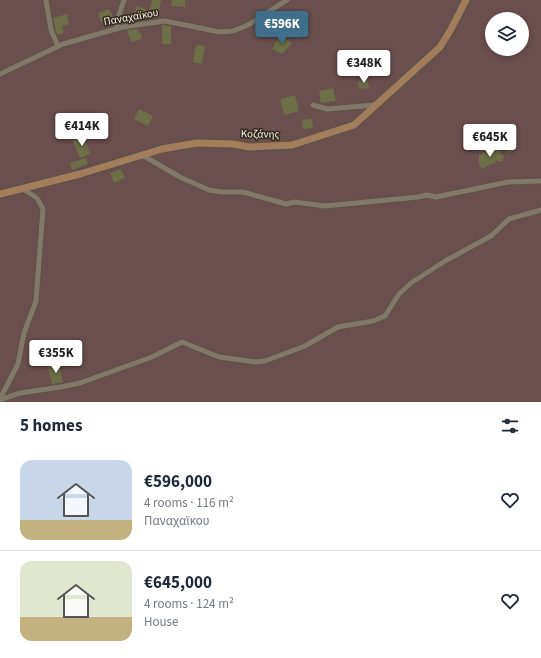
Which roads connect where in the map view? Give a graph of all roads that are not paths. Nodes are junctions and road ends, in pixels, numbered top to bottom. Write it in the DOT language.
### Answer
graph roads {
  1 [pos="46,0"];
  2 [pos="124,0"];
  3 [pos="287,0"];
  4 [pos="466,0"];
  5 [pos="116,29"];
  6 [pos="58,46"];
  7 [pos="0,74"];
  8 [pos="313,105"];
  9 [pos="375,105"];
  10 [pos="142,154"];
  11 [pos="541,182"];
  12 [pos="23,189"];
  13 [pos="0,194"];
  14 [pos="541,210"];
  15 [pos="0,400"];
  1 -- 6 [label="street"];
  2 -- 5 [label="street"];
  3 -- 5 [label="street, Παναχαϊκου"];
  4 -- 9 [label="street, Κοζάνης"];
  5 -- 6 [label="street, Παναχαϊκου"];
  6 -- 7 [label="street, Παναχαϊκου"];
  8 -- 9 [label="street"];
  9 -- 10 [label="street, Κοζάνης"];
  10 -- 11 [label="street"];
  10 -- 12 [label="street, Κοζάνης"];
  12 -- 13 [label="street, Κοζάνης"];
  12 -- 15 [label="street"];
  14 -- 15 [label="street"];
}
